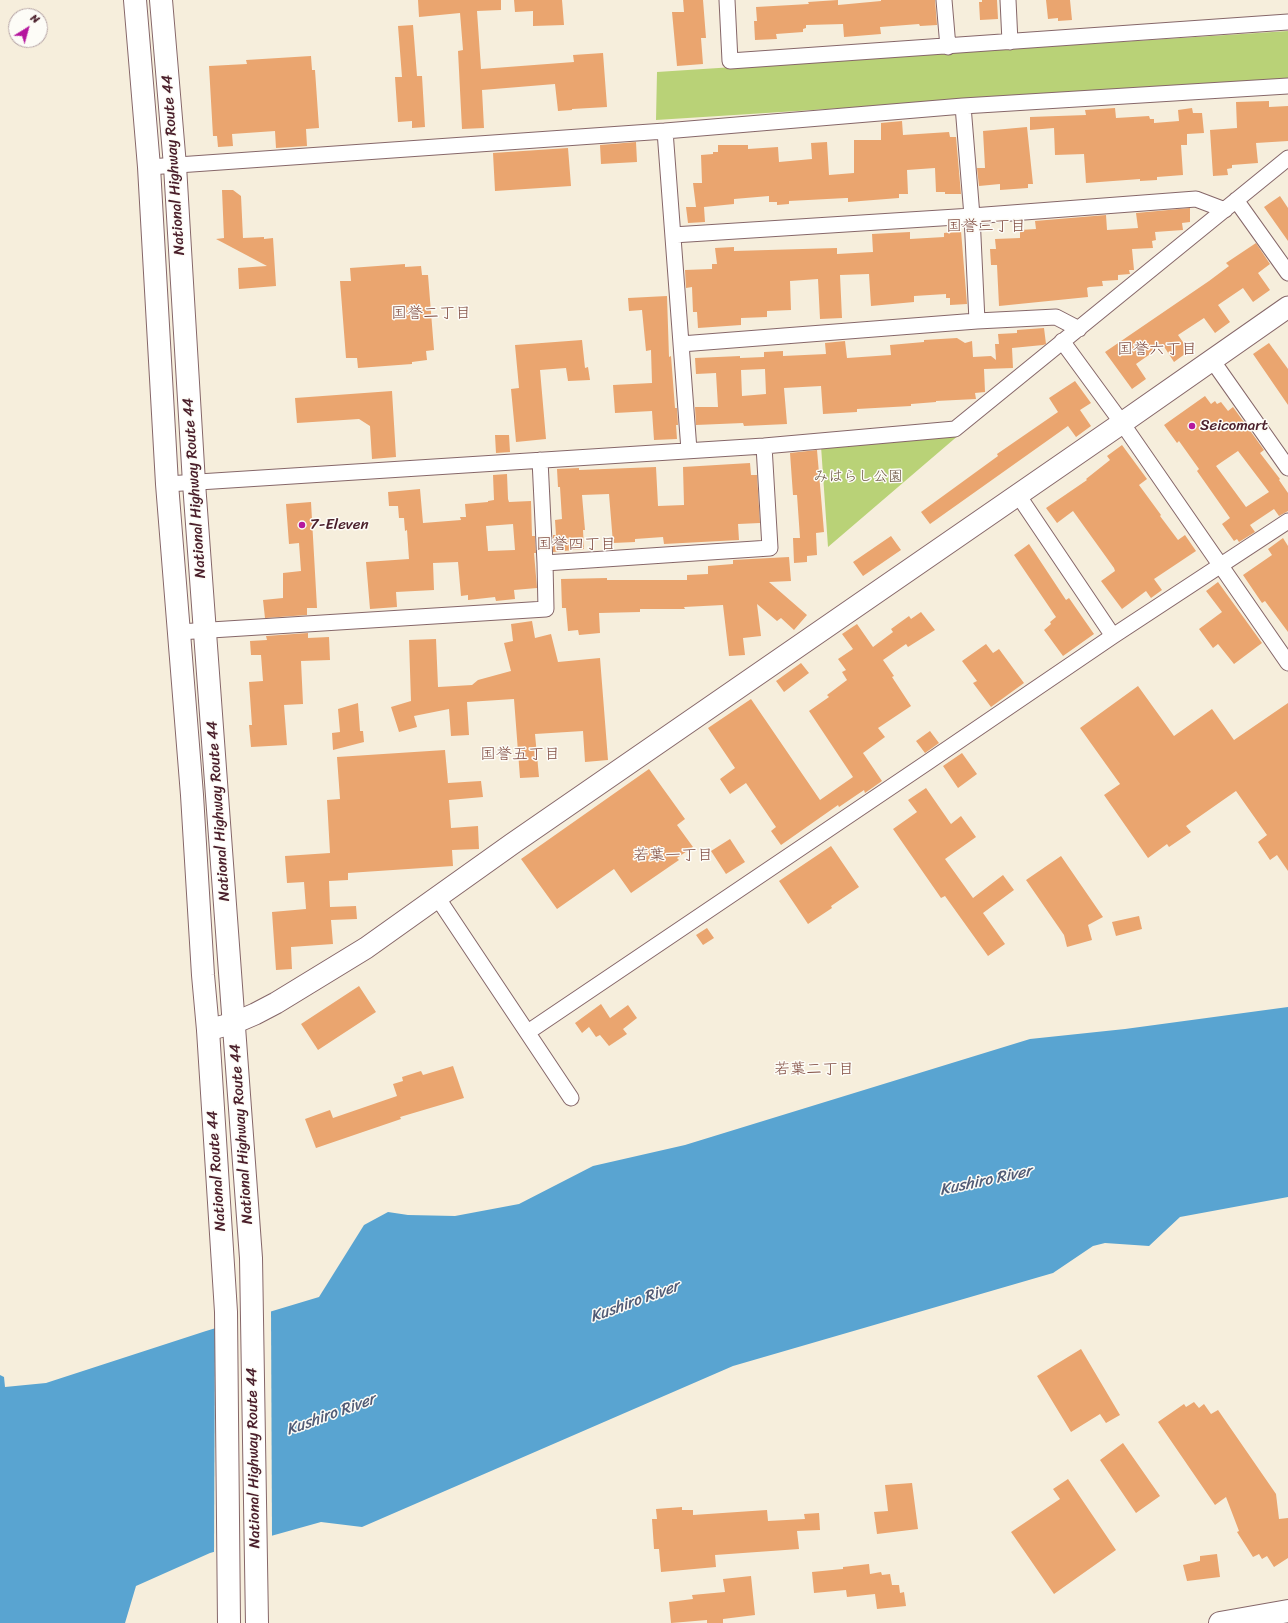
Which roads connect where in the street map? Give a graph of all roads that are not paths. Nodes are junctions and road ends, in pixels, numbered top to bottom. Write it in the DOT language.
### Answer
graph roads {
  1 [pos="135,0"];
  2 [pos="161,0"];
  3 [pos="727,0"];
  4 [pos="944,0"];
  5 [pos="1008,0"];
  6 [pos="1288,22"];
  7 [pos="1010,42"];
  8 [pos="948,47"];
  9 [pos="1288,86"];
  10 [pos="963,106"];
  11 [pos="665,131"];
  12 [pos="1288,158"];
  13 [pos="175,166"];
  14 [pos="149,167"];
  15 [pos="1236,200"];
  16 [pos="1225,210"];
  17 [pos="972,216"];
  18 [pos="673,235"];
  19 [pos="1288,273"];
  20 [pos="1288,307"];
  21 [pos="977,321"];
  22 [pos="1079,329"];
  23 [pos="1062,341"];
  24 [pos="682,344"];
  25 [pos="1212,360"];
  26 [pos="1122,423"];
  27 [pos="764,446"];
  28 [pos="689,450"];
  29 [pos="540,460"];
  30 [pos="1288,468"];
  31 [pos="194,483"];
  32 [pos="167,484"];
  33 [pos="1018,495"];
  34 [pos="1288,521"];
  35 [pos="545,563"];
  36 [pos="1220,565"];
  37 [pos="205,631"];
  38 [pos="179,632"];
  39 [pos="1113,636"];
  40 [pos="1286,658"];
  41 [pos="437,897"];
  42 [pos="234,1023"];
  43 [pos="208,1030"];
  44 [pos="528,1032"];
  45 [pos="571,1098"];
  46 [pos="226,1312"];
  47 [pos="1288,1611"];
  48 [pos="229,1623"];
  49 [pos="257,1623"];
  50 [pos="1220,1623"];
  1 -- 14 [label="highway, National Highway Route 44"];
  2 -- 13 [label="highway, National Highway Route 44"];
  3 -- 8 [label="street"];
  4 -- 8 [label="street"];
  5 -- 7 [label="street"];
  6 -- 7 [label="street"];
  7 -- 8 [label="street"];
  9 -- 10 [label="street"];
  10 -- 11 [label="street"];
  10 -- 17 [label="street"];
  11 -- 13 [label="street"];
  11 -- 18 [label="street"];
  12 -- 15 [label="street"];
  13 -- 14 [label="street"];
  13 -- 31 [label="highway, National Highway Route 44"];
  14 -- 32 [label="highway, National Highway Route 44"];
  15 -- 16 [label="street"];
  15 -- 19 [label="street"];
  16 -- 17 [label="street"];
  16 -- 22 [label="street"];
  17 -- 18 [label="street"];
  17 -- 21 [label="street"];
  18 -- 24 [label="street"];
  20 -- 25 [label="street"];
  21 -- 22 [label="street"];
  21 -- 24 [label="street"];
  22 -- 23 [label="street"];
  23 -- 26 [label="street"];
  23 -- 27 [label="street"];
  24 -- 28 [label="street"];
  25 -- 26 [label="street"];
  25 -- 30 [label="street"];
  26 -- 33 [label="street"];
  26 -- 36 [label="street"];
  27 -- 28 [label="street"];
  27 -- 35 [label="street"];
  28 -- 29 [label="street"];
  29 -- 31 [label="street"];
  29 -- 35 [label="street"];
  31 -- 32 [label="street"];
  31 -- 37 [label="highway, National Highway Route 44"];
  32 -- 38 [label="highway, National Highway Route 44"];
  33 -- 39 [label="street"];
  33 -- 41 [label="street"];
  34 -- 36 [label="street"];
  35 -- 37 [label="street"];
  36 -- 39 [label="street"];
  36 -- 40 [label="street"];
  37 -- 38 [label="street"];
  37 -- 42 [label="highway, National Highway Route 44"];
  38 -- 43 [label="highway, National Highway Route 44"];
  39 -- 44 [label="street"];
  41 -- 42 [label="street"];
  41 -- 44 [label="street"];
  42 -- 43 [label="street"];
  42 -- 49 [label="highway, National Highway Route 44"];
  43 -- 46 [label="highway, National Route 44"];
  44 -- 45 [label="street"];
  46 -- 48 [label="highway, National Highway Route 44"];
  47 -- 50 [label="highway"];
}
